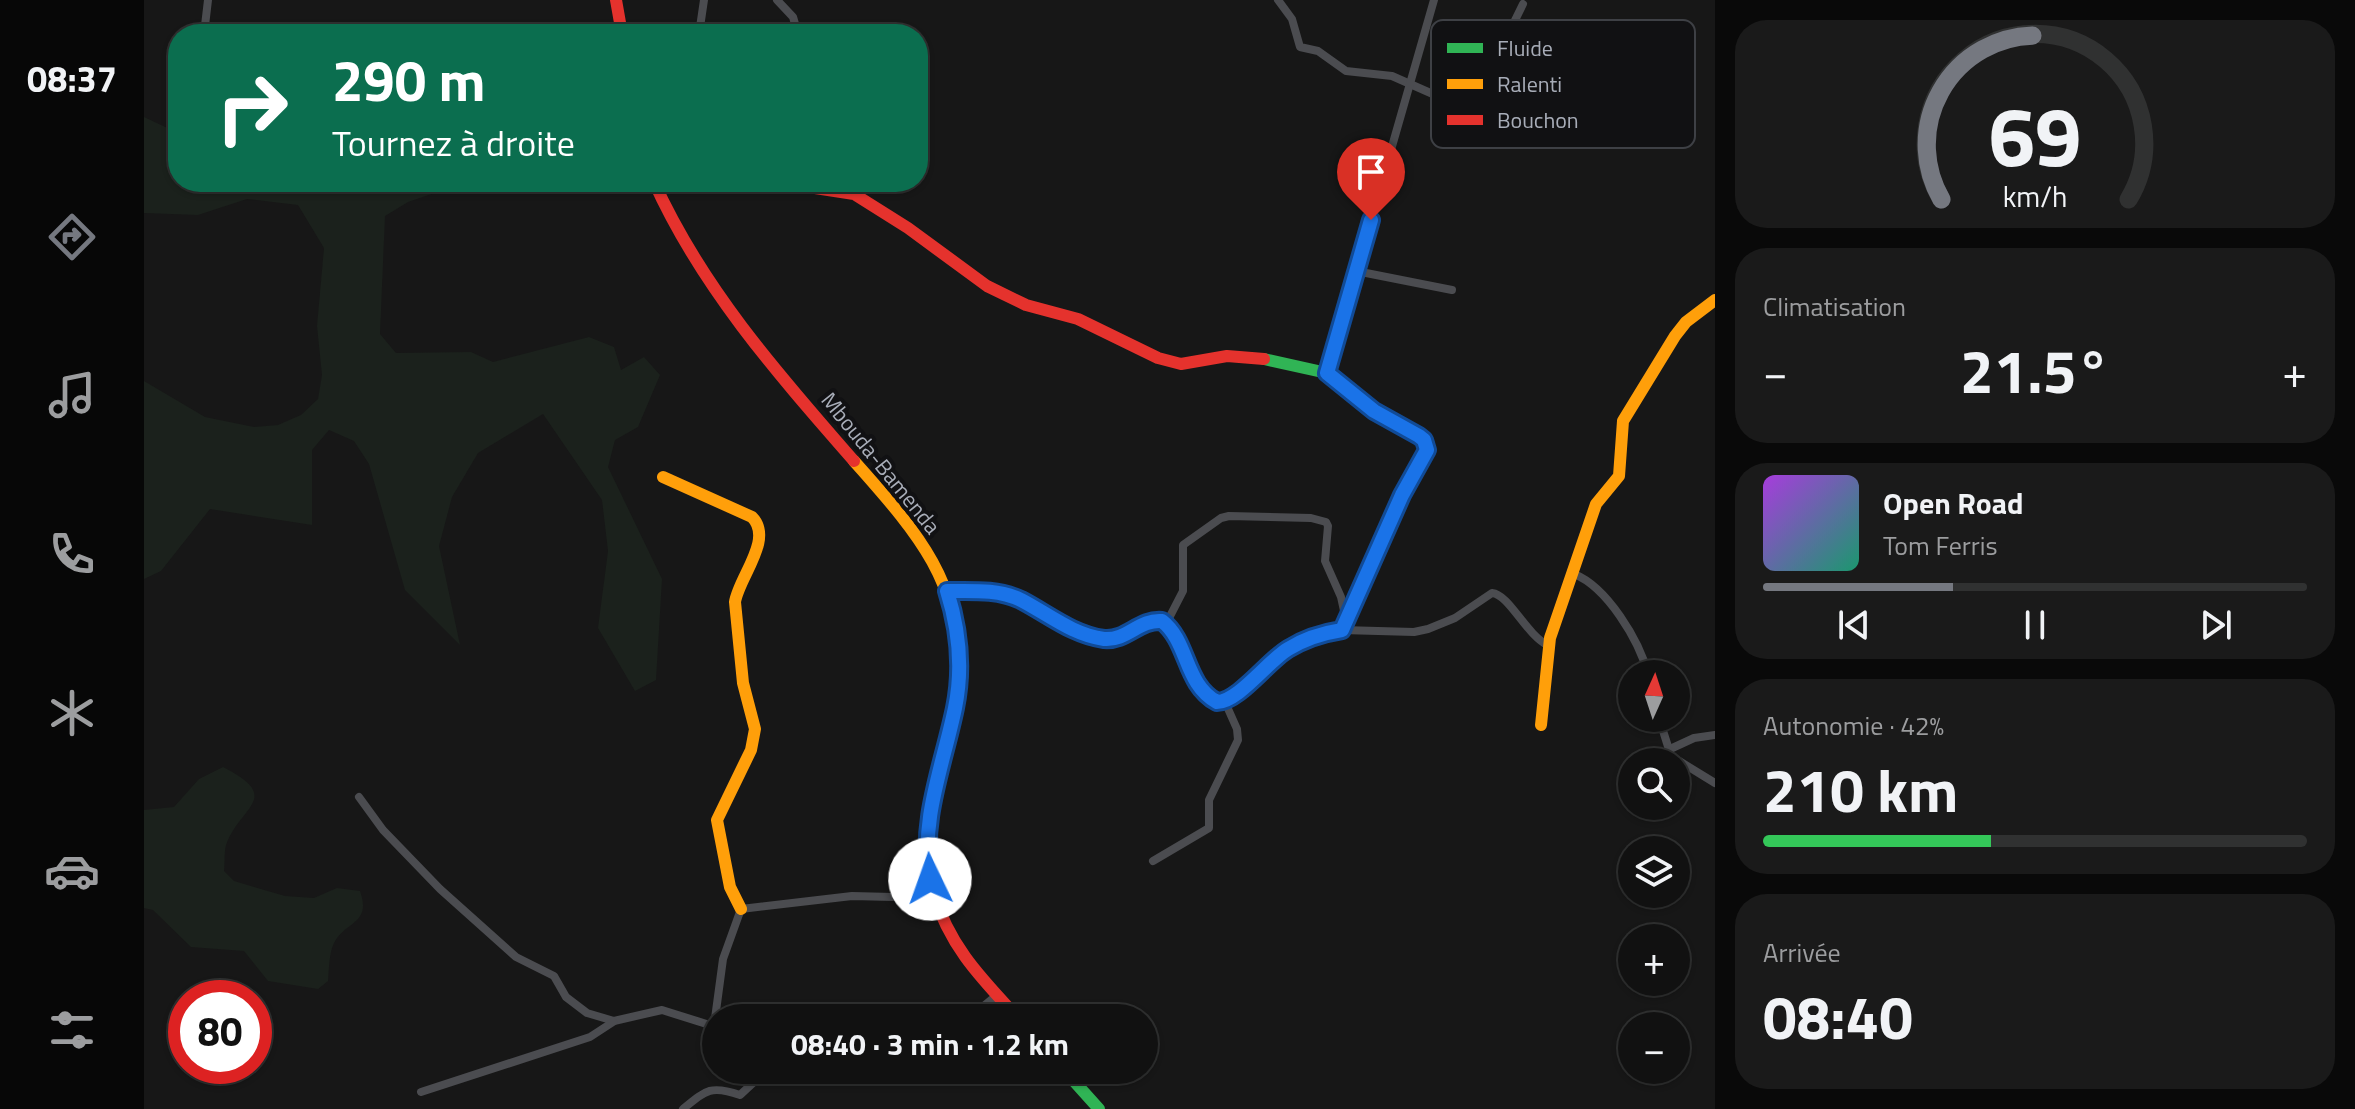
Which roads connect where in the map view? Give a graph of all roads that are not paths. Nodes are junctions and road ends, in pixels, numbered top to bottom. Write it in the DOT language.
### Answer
graph roads {
  1 [pos="208,0"];
  2 [pos="616,0"];
  3 [pos="704,0"];
  4 [pos="777,0"];
  5 [pos="1278,0"];
  6 [pos="1434,0"];
  7 [pos="1523,4"];
  8 [pos="1515,20"];
  9 [pos="205,24"];
  10 [pos="620,24"];
  11 [pos="700,24"];
  12 [pos="795,24"];
  13 [pos="1410,85"];
  14 [pos="1431,95"];
  15 [pos="658,192"];
  16 [pos="841,192"];
  17 [pos="1356,271"];
  18 [pos="1452,290"];
  19 [pos="1715,300"];
  20 [pos="1327,373"];
  21 [pos="663,477"];
  22 [pos="1574,574"];
  23 [pos="947,591"];
  24 [pos="1166,624"];
  25 [pos="1344,625"];
  26 [pos="1549,646"];
  27 [pos="1644,660"];
  28 [pos="1225,702"];
  29 [pos="1541,725"];
  30 [pos="1715,735"];
  31 [pos="1672,748"];
  32 [pos="1690,768"];
  33 [pos="1715,783"];
  34 [pos="359,797"];
  35 [pos="1153,861"];
  36 [pos="933,898"];
  37 [pos="741,909"];
  38 [pos="997,995"];
  39 [pos="718,1004"];
  40 [pos="986,1004"];
  41 [pos="1005,1004"];
  42 [pos="614,1021"];
  43 [pos="702,1022"];
  44 [pos="752,1084"];
  45 [pos="1077,1084"];
  46 [pos="421,1092"];
  47 [pos="683,1109"];
  48 [pos="1099,1109"];
  1 -- 9 [label="street"];
  2 -- 10 [label="main road"];
  3 -- 11 [label="street"];
  4 -- 12 [label="street"];
  5 -- 13 [label="street"];
  6 -- 13 [label="street"];
  7 -- 8 [label="street"];
  13 -- 14 [label="street"];
  13 -- 17 [label="street"];
  15 -- 23 [label="main road, Mbouda-Bamenda"];
  16 -- 20 [label="main road"];
  17 -- 18 [label="street"];
  17 -- 20 [label="street"];
  19 -- 22 [label="main road"];
  20 -- 25 [label="main road"];
  21 -- 37 [label="main road"];
  22 -- 26 [label="main road"];
  22 -- 27 [label="street"];
  23 -- 24 [label="street"];
  23 -- 36 [label="main road, Mbouda-Bamenda"];
  24 -- 25 [label="street"];
  24 -- 28 [label="street"];
  25 -- 26 [label="street"];
  25 -- 28 [label="street"];
  26 -- 29 [label="main road"];
  28 -- 35 [label="street"];
  30 -- 31 [label="street"];
  32 -- 33 [label="street"];
  34 -- 42 [label="street"];
  36 -- 37 [label="street"];
  36 -- 38 [label="main road, Mbouda-Bamenda"];
  37 -- 39 [label="street"];
  38 -- 40 [label="street"];
  38 -- 41 [label="main road, Mbouda-Bamenda"];
  42 -- 43 [label="street"];
  42 -- 46 [label="street"];
  44 -- 47 [label="street"];
  45 -- 48 [label="main road"];
}
